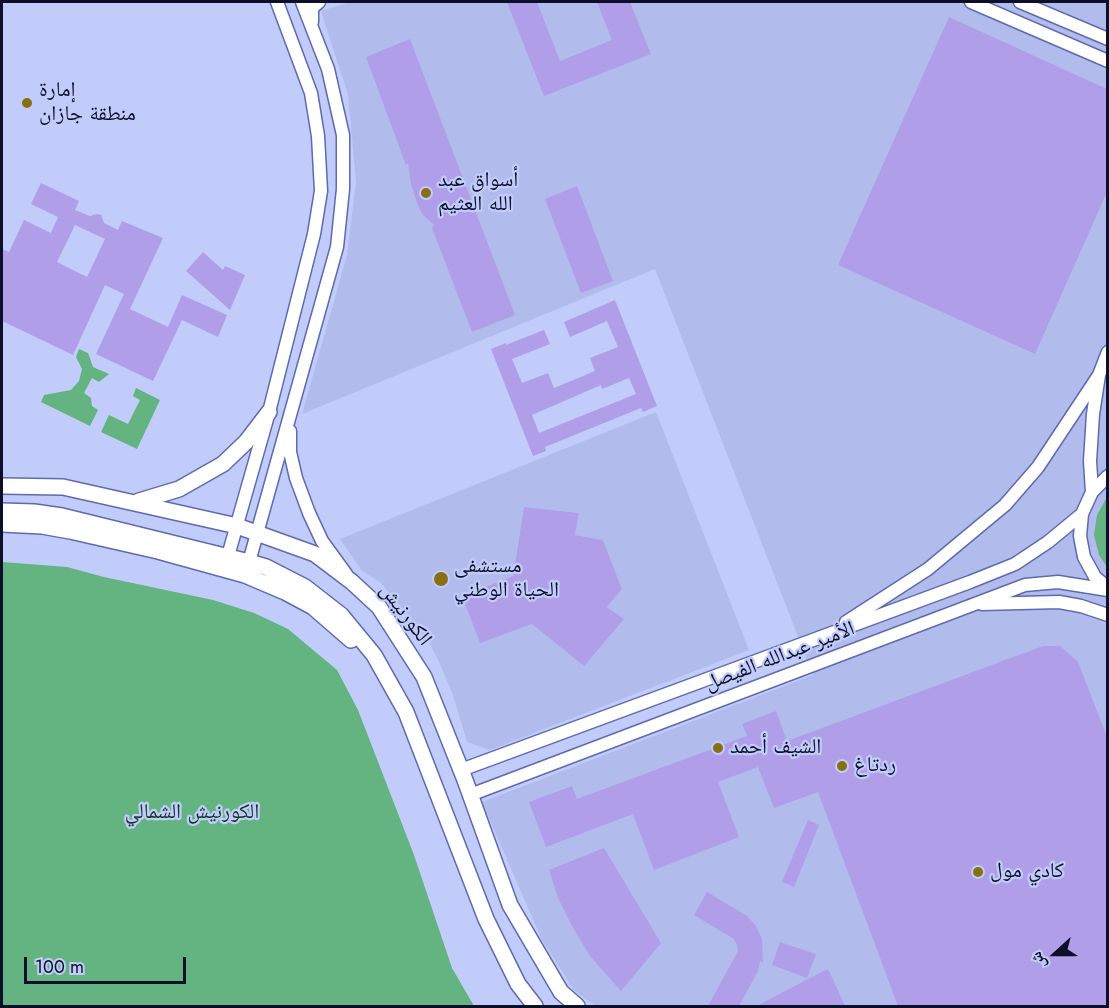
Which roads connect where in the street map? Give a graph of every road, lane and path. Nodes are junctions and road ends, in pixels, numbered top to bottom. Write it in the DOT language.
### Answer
graph roads {
  1 [pos="277,2"];
  2 [pos="302,2"];
  3 [pos="319,2"];
  4 [pos="971,2"];
  5 [pos="1020,2"];
  6 [pos="312,27"];
  7 [pos="1107,39"];
  8 [pos="1107,61"];
  9 [pos="1107,352"];
  10 [pos="1099,375"];
  11 [pos="269,412"];
  12 [pos="289,419"];
  13 [pos="1107,476"];
  14 [pos="2,486"];
  15 [pos="1092,492"];
  16 [pos="135,502"];
  17 [pos="2,511"];
  18 [pos="1082,514"];
  19 [pos="2,524"];
  20 [pos="237,526"];
  21 [pos="257,533"];
  22 [pos="228,556"];
  23 [pos="249,562"];
  24 [pos="352,582"];
  25 [pos="1107,589"];
  26 [pos="972,605"];
  27 [pos="1107,615"];
  28 [pos="824,636"];
  29 [pos="392,688"];
  30 [pos="461,770"];
  31 [pos="470,795"];
  32 [pos="535,1006"];
  33 [pos="577,1006"];
  1 -- 11 [label="street"];
  2 -- 6 [label="street"];
  3 -- 6 [label="street"];
  4 -- 8 [label="street"];
  5 -- 7 [label="street"];
  6 -- 12 [label="street"];
  9 -- 10 [label="street"];
  10 -- 15 [label="street"];
  10 -- 28 [label="street"];
  11 -- 16 [label="main road"];
  11 -- 20 [label="street"];
  12 -- 21 [label="street"];
  12 -- 24 [label="street"];
  13 -- 15 [label="street"];
  14 -- 16 [label="main road, الكورنيش"];
  15 -- 18 [label="street"];
  16 -- 20 [label="main road, الكورنيش"];
  17 -- 22 [label="main road"];
  18 -- 25 [label="street"];
  18 -- 28 [label="street, الأمير عبدالله الفيصل"];
  19 -- 29 [label="main road"];
  20 -- 21 [label="main road, الكورنيش"];
  20 -- 22 [label="street"];
  21 -- 23 [label="street"];
  21 -- 24 [label="main road, الكورنيش"];
  22 -- 23 [label="main road"];
  23 -- 29 [label="main road"];
  24 -- 30 [label="main road, الكورنيش"];
  25 -- 26 [label="street, الأمير عبدالله الفيصل"];
  26 -- 27 [label="street"];
  26 -- 31 [label="street, الأمير عبدالله الفيصل"];
  28 -- 30 [label="street, الأمير عبدالله الفيصل"];
  29 -- 32 [label="main road"];
  30 -- 31 [label="main road, الكورنيش"];
  31 -- 33 [label="main road, الكورنيش"];
}
